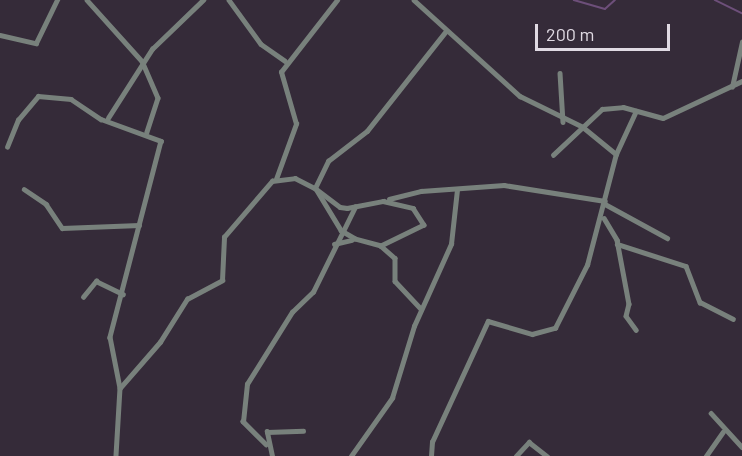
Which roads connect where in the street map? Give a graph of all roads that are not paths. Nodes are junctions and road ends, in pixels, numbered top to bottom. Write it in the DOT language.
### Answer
graph roads {
  1 [pos="57,0"];
  2 [pos="87,0"];
  3 [pos="203,0"];
  4 [pos="229,0"];
  5 [pos="337,0"];
  6 [pos="414,0"];
  7 [pos="446,31"];
  8 [pos="0,35"];
  9 [pos="742,42"];
  10 [pos="285,61"];
  11 [pos="144,64"];
  12 [pos="560,73"];
  13 [pos="742,81"];
  14 [pos="732,87"];
  15 [pos="636,111"];
  16 [pos="108,118"];
  17 [pos="563,122"];
  18 [pos="583,127"];
  19 [pos="147,132"];
  20 [pos="7,147"];
  21 [pos="616,154"];
  22 [pos="553,155"];
  23 [pos="276,179"];
  24 [pos="315,188"];
  25 [pos="24,189"];
  26 [pos="457,190"];
  27 [pos="389,199"];
  28 [pos="605,202"];
  29 [pos="355,207"];
  30 [pos="603,216"];
  31 [pos="139,225"];
  32 [pos="341,231"];
  33 [pos="668,238"];
  34 [pos="355,239"];
  35 [pos="617,244"];
  36 [pos="333,245"];
  37 [pos="381,246"];
  38 [pos="123,294"];
  39 [pos="83,297"];
  40 [pos="421,309"];
  41 [pos="733,319"];
  42 [pos="636,330"];
  43 [pos="120,388"];
  44 [pos="711,412"];
  45 [pos="303,431"];
  46 [pos="723,432"];
  47 [pos="266,445"];
  48 [pos="742,447"];
  49 [pos="116,456"];
  50 [pos="272,456"];
  51 [pos="351,456"];
  52 [pos="431,456"];
  53 [pos="516,456"];
  54 [pos="547,456"];
  55 [pos="706,456"];
  1 -- 8 [label="street"];
  2 -- 11 [label="street"];
  3 -- 11 [label="street"];
  4 -- 10 [label="street"];
  5 -- 10 [label="street"];
  6 -- 7 [label="street"];
  7 -- 17 [label="street"];
  7 -- 24 [label="street"];
  9 -- 14 [label="street"];
  10 -- 23 [label="street"];
  11 -- 16 [label="street"];
  11 -- 19 [label="street"];
  12 -- 17 [label="street"];
  13 -- 14 [label="street"];
  14 -- 15 [label="street"];
  15 -- 18 [label="street"];
  15 -- 21 [label="street"];
  16 -- 19 [label="street"];
  16 -- 20 [label="street"];
  17 -- 18 [label="street"];
  18 -- 21 [label="street"];
  18 -- 22 [label="street"];
  19 -- 31 [label="street"];
  21 -- 28 [label="street"];
  23 -- 24 [label="street"];
  23 -- 43 [label="street"];
  24 -- 29 [label="street"];
  24 -- 32 [label="street"];
  25 -- 31 [label="street"];
  26 -- 27 [label="street"];
  26 -- 28 [label="street"];
  26 -- 40 [label="street"];
  28 -- 30 [label="street"];
  28 -- 33 [label="street"];
  29 -- 32 [label="street"];
  29 -- 37 [label="street"];
  30 -- 35 [label="street"];
  30 -- 52 [label="street"];
  31 -- 38 [label="street"];
  32 -- 34 [label="street"];
  32 -- 36 [label="street"];
  34 -- 36 [label="street"];
  34 -- 37 [label="street"];
  35 -- 41 [label="street"];
  35 -- 42 [label="street"];
  36 -- 47 [label="street"];
  37 -- 40 [label="street"];
  38 -- 39 [label="street"];
  38 -- 43 [label="street"];
  40 -- 51 [label="street"];
  43 -- 49 [label="street"];
  44 -- 46 [label="street"];
  45 -- 47 [label="street"];
  46 -- 48 [label="street"];
  46 -- 55 [label="street"];
  47 -- 50 [label="street"];
  53 -- 54 [label="street"];
}
